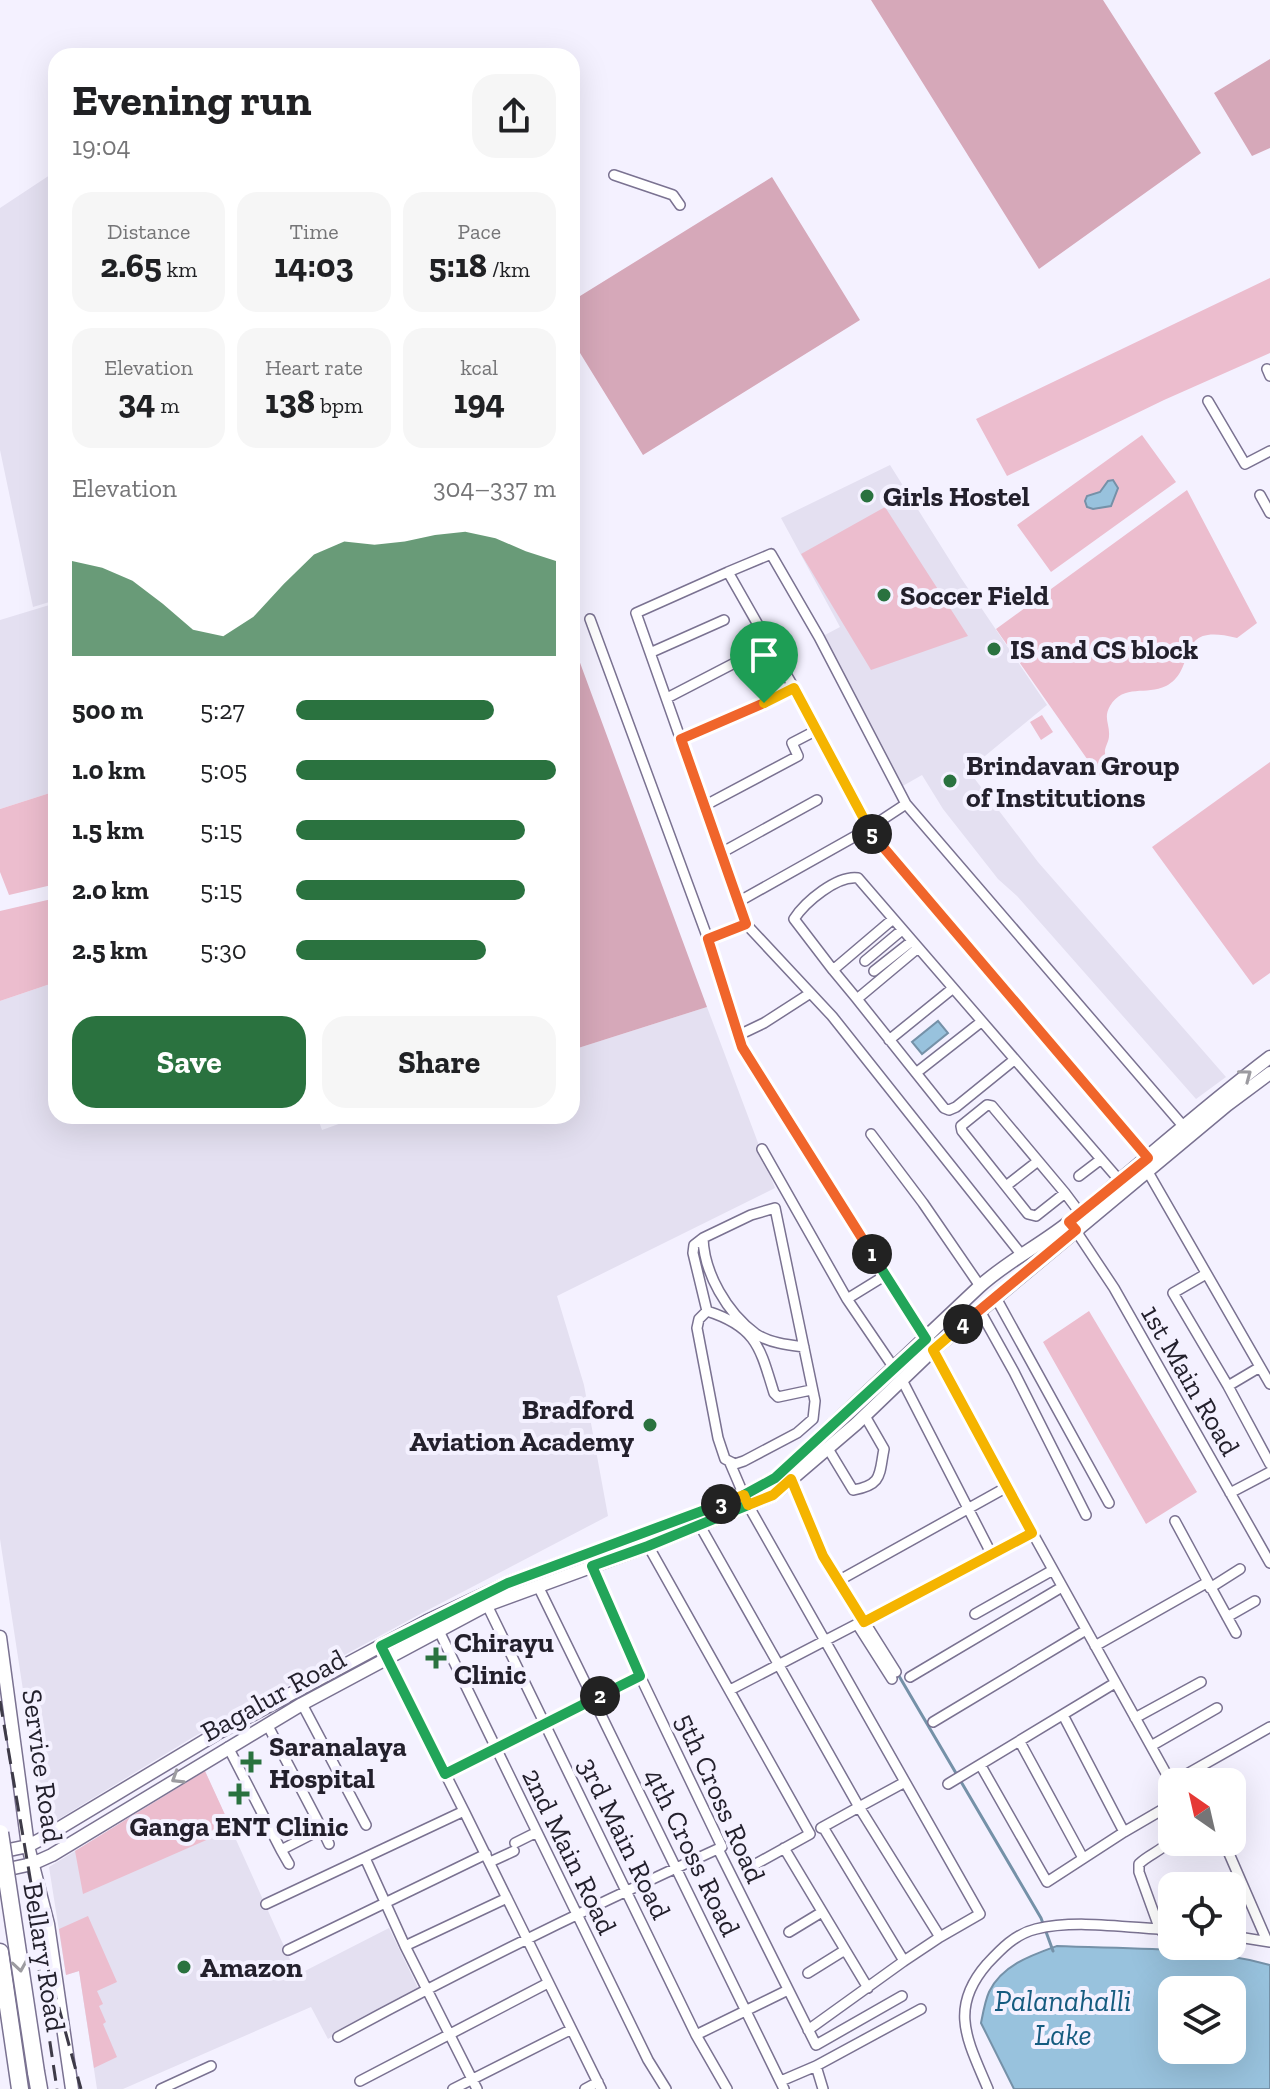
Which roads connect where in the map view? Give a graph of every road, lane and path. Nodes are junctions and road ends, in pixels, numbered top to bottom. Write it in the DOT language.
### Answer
graph roads {
  1 [pos="614,175"];
  2 [pos="680,205"];
  3 [pos="1208,401"];
  4 [pos="1270,451"];
  5 [pos="1260,495"];
  6 [pos="1270,513"];
  7 [pos="728,572"];
  8 [pos="590,619"];
  9 [pos="724,620"];
  10 [pos="652,652"];
  11 [pos="748,656"];
  12 [pos="794,688"];
  13 [pos="667,698"];
  14 [pos="817,730"];
  15 [pos="681,739"];
  16 [pos="817,800"];
  17 [pos="906,804"];
  18 [pos="704,806"];
  19 [pos="868,829"];
  20 [pos="721,853"];
  21 [pos="738,902"];
  22 [pos="893,919"];
  23 [pos="746,924"];
  24 [pos="902,930"];
  25 [pos="708,939"];
  26 [pos="915,945"];
  27 [pos="865,961"];
  28 [pos="833,970"];
  29 [pos="874,971"];
  30 [pos="952,989"];
  31 [pos="809,994"];
  32 [pos="857,999"];
  33 [pos="981,1022"];
  34 [pos="739,1035"];
  35 [pos="889,1040"];
  36 [pos="1270,1057"];
  37 [pos="1014,1060"];
  38 [pos="916,1073"];
  39 [pos="1270,1073"];
  40 [pos="1184,1127"];
  41 [pos="871,1134"];
  42 [pos="762,1149"];
  43 [pos="1148,1158"];
  44 [pos="1100,1160"];
  45 [pos="1038,1161"];
  46 [pos="1142,1170"];
  47 [pos="1079,1176"];
  48 [pos="1120,1181"];
  49 [pos="1006,1186"];
  50 [pos="1065,1193"];
  51 [pos="1080,1213"];
  52 [pos="1072,1226"];
  53 [pos="703,1238"];
  54 [pos="1021,1254"];
  55 [pos="1206,1274"];
  56 [pos="886,1275"];
  57 [pos="980,1286"];
  58 [pos="996,1298"];
  59 [pos="847,1299"];
  60 [pos="707,1311"];
  61 [pos="980,1311"];
  62 [pos="930,1344"];
  63 [pos="804,1347"];
  64 [pos="1264,1368"];
  65 [pos="898,1374"];
  66 [pos="1270,1384"];
  67 [pos="1228,1386"];
  68 [pos="811,1390"];
  69 [pos="865,1416"];
  70 [pos="813,1419"];
  71 [pos="797,1433"];
  72 [pos="824,1433"];
  73 [pos="827,1447"];
  74 [pos="807,1449"];
  75 [pos="730,1463"];
  76 [pos="799,1464"];
  77 [pos="1270,1464"];
  78 [pos="1270,1472"];
  79 [pos="791,1479"];
  80 [pos="1007,1487"];
  81 [pos="1230,1493"];
  82 [pos="746,1500"];
  83 [pos="1109,1503"];
  84 [pos="967,1509"];
  85 [pos="1086,1515"];
  86 [pos="1175,1521"];
  87 [pos="699,1524"];
  88 [pos="1032,1533"];
  89 [pos="646,1540"];
  90 [pos="992,1555"];
  91 [pos="1270,1563"];
  92 [pos="592,1566"];
  93 [pos="1240,1569"];
  94 [pos="1053,1570"];
  95 [pos="838,1581"];
  96 [pos="1209,1585"];
  97 [pos="538,1586"];
  98 [pos="1062,1587"];
  99 [pos="1255,1601"];
  100 [pos="487,1605"];
  101 [pos="975,1614"];
  102 [pos="1227,1617"];
  103 [pos="864,1622"];
  104 [pos="1086,1630"];
  105 [pos="439,1631"];
  106 [pos="1236,1633"];
  107 [pos="0,1637"];
  108 [pos="825,1641"];
  109 [pos="381,1646"];
  110 [pos="1095,1646"];
  111 [pos="387,1658"];
  112 [pos="778,1666"];
  113 [pos="640,1676"];
  114 [pos="910,1677"];
  115 [pos="1201,1682"];
  116 [pos="1115,1683"];
  117 [pos="730,1690"];
  118 [pos="593,1699"];
  119 [pos="302,1704"];
  120 [pos="1217,1708"];
  121 [pos="1063,1715"];
  122 [pos="1135,1718"];
  123 [pos="933,1722"];
  124 [pos="267,1724"];
  125 [pos="544,1724"];
  126 [pos="1270,1727"];
  127 [pos="1020,1742"];
  128 [pos="1151,1746"];
  129 [pos="228,1747"];
  130 [pos="495,1749"];
  131 [pos="981,1766"];
  132 [pos="1163,1768"];
  133 [pos="1198,1768"];
  134 [pos="445,1774"];
  135 [pos="905,1782"];
  136 [pos="948,1784"];
  137 [pos="859,1807"];
  138 [pos="464,1811"];
  139 [pos="1158,1814"];
  140 [pos="366,1825"];
  141 [pos="823,1827"];
  142 [pos="322,1829"];
  143 [pos="537,1832"];
  144 [pos="1124,1832"];
  145 [pos="0,1833"];
  146 [pos="810,1834"];
  147 [pos="329,1844"];
  148 [pos="28,1846"];
  149 [pos="784,1848"];
  150 [pos="718,1849"];
  151 [pos="281,1850"];
  152 [pos="0,1852"];
  153 [pos="1158,1853"];
  154 [pos="1230,1856"];
  155 [pos="365,1858"];
  156 [pos="488,1858"];
  157 [pos="1083,1858"];
  158 [pos="32,1864"];
  159 [pos="289,1864"];
  160 [pos="754,1865"];
  161 [pos="675,1868"];
  162 [pos="0,1871"];
  163 [pos="627,1891"];
  164 [pos="507,1898"];
  165 [pos="384,1903"];
  166 [pos="266,1904"];
  167 [pos="822,1912"];
  168 [pos="577,1915"];
  169 [pos="1158,1924"];
  170 [pos="1158,1930"];
  171 [pos="789,1932"];
  172 [pos="940,1937"];
  173 [pos="1246,1938"];
  174 [pos="527,1939"];
  175 [pos="1269,1942"];
  176 [pos="405,1946"];
  177 [pos="288,1950"];
  178 [pos="845,1950"];
  179 [pos="0,1952"];
  180 [pos="904,1961"];
  181 [pos="808,1973"];
  182 [pos="548,1983"];
  183 [pos="428,1988"];
  184 [pos="868,1988"];
  185 [pos="788,1990"];
  186 [pos="902,1996"];
  187 [pos="921,2009"];
  188 [pos="747,2012"];
  189 [pos="570,2030"];
  190 [pos="808,2030"];
  191 [pos="451,2034"];
  192 [pos="696,2035"];
  193 [pos="338,2037"];
  194 [pos="211,2066"];
  195 [pos="816,2066"];
  196 [pos="38,2080"];
  197 [pos="19,2081"];
  198 [pos="360,2081"];
  199 [pos="475,2084"];
  200 [pos="783,2085"];
  201 [pos="600,2086"];
  202 [pos="72,2089"];
  203 [pos="161,2089"];
  204 [pos="453,2089"];
  205 [pos="585,2089"];
  206 [pos="666,2089"];
  207 [pos="727,2089"];
  208 [pos="823,2089"];
  209 [pos="988,2089"];
  1 -- 2 [label="street"];
  3 -- 4 [label="street"];
  5 -- 6 [label="street"];
  7 -- 10 [label="street"];
  7 -- 12 [label="street"];
  7 -- 17 [label="street"];
  8 -- 25 [label="street"];
  9 -- 10 [label="street"];
  10 -- 13 [label="street"];
  11 -- 13 [label="street"];
  12 -- 14 [label="street"];
  12 -- 15 [label="street"];
  13 -- 15 [label="street"];
  14 -- 18 [label="street"];
  14 -- 19 [label="street"];
  15 -- 18 [label="street"];
  16 -- 20 [label="street"];
  17 -- 19 [label="street"];
  17 -- 40 [label="street"];
  18 -- 20 [label="street"];
  19 -- 21 [label="street"];
  19 -- 43 [label="street"];
  20 -- 21 [label="street"];
  21 -- 23 [label="street"];
  22 -- 24 [label="street"];
  22 -- 28 [label="street"];
  22 -- 28 [label="street"];
  23 -- 25 [label="street"];
  23 -- 31 [label="street"];
  24 -- 26 [label="street"];
  24 -- 27 [label="street"];
  25 -- 34 [label="street"];
  26 -- 29 [label="street"];
  26 -- 30 [label="street"];
  26 -- 32 [label="street"];
  28 -- 32 [label="street"];
  30 -- 33 [label="street"];
  30 -- 35 [label="street"];
  31 -- 34 [label="street"];
  31 -- 54 [label="street"];
  32 -- 35 [label="street"];
  33 -- 37 [label="street"];
  33 -- 38 [label="street"];
  34 -- 56 [label="street"];
  35 -- 38 [label="street"];
  40 -- 36 [label="main road, Bagalur Road, one-way"];
  37 -- 38 [label="street"];
  37 -- 44 [label="street"];
  39 -- 46 [label="main road, Bagalur Road"];
  40 -- 43 [label="main road, Bagalur Road"];
  41 -- 57 [label="street"];
  42 -- 59 [label="street"];
  43 -- 46 [label="main road, Bagalur Road"];
  44 -- 47 [label="street"];
  44 -- 48 [label="street"];
  45 -- 49 [label="street"];
  45 -- 49 [label="street"];
  45 -- 50 [label="street"];
  46 -- 48 [label="main road, Bagalur Road"];
  46 -- 52 [label="main road, Bagalur Road"];
  46 -- 55 [label="street"];
  48 -- 51 [label="main road, Bagalur Road"];
  49 -- 50 [label="street"];
  50 -- 51 [label="street"];
  51 -- 52 [label="main road, Bagalur Road"];
  52 -- 54 [label="main road, Bagalur Road"];
  52 -- 58 [label="main road, Bagalur Road"];
  52 -- 81 [label="street, 1st Main Road"];
  53 -- 60 [label="street"];
  53 -- 63 [label="street"];
  53 -- 63 [label="street"];
  54 -- 57 [label="main road, Bagalur Road"];
  55 -- 64 [label="street"];
  55 -- 67 [label="street"];
  56 -- 59 [label="street"];
  56 -- 62 [label="street"];
  57 -- 62 [label="main road, Bagalur Road"];
  58 -- 61 [label="main road, Bagalur Road"];
  58 -- 83 [label="street"];
  59 -- 65 [label="street"];
  60 -- 68 [label="street"];
  60 -- 75 [label="street"];
  61 -- 62 [label="main road, Bagalur Road"];
  61 -- 85 [label="street"];
  62 -- 65 [label="main road, Bagalur Road"];
  62 -- 80 [label="street"];
  63 -- 68 [label="street"];
  64 -- 66 [label="street"];
  64 -- 67 [label="street"];
  65 -- 69 [label="main road, Bagalur Road"];
  65 -- 72 [label="main road, Bagalur Road"];
  65 -- 84 [label="street"];
  67 -- 77 [label="street"];
  68 -- 70 [label="street"];
  69 -- 73 [label="main road, Bagalur Road"];
  69 -- 73 [label="street"];
  70 -- 71 [label="street"];
  70 -- 72 [label="street"];
  71 -- 74 [label="street"];
  71 -- 75 [label="street"];
  72 -- 74 [label="main road, Bagalur Road"];
  73 -- 76 [label="main road, Bagalur Road"];
  74 -- 76 [label="main road, Bagalur Road"];
  75 -- 82 [label="street"];
  76 -- 79 [label="main road, Bagalur Road"];
  76 -- 82 [label="main road, Bagalur Road"];
  78 -- 81 [label="street"];
  79 -- 82 [label="main road, Bagalur Road"];
  79 -- 95 [label="street"];
  80 -- 84 [label="street"];
  80 -- 88 [label="street"];
  81 -- 91 [label="street, 1st Main Road"];
  82 -- 87 [label="main road, Bagalur Road"];
  82 -- 89 [label="main road, Bagalur Road"];
  82 -- 108 [label="street"];
  84 -- 90 [label="street"];
  84 -- 95 [label="street"];
  86 -- 96 [label="street"];
  87 -- 89 [label="main road, Bagalur Road"];
  87 -- 112 [label="street"];
  88 -- 90 [label="street"];
  88 -- 94 [label="street"];
  89 -- 92 [label="main road, Bagalur Road"];
  89 -- 109 [label="main road, Bagalur Road"];
  89 -- 117 [label="street"];
  90 -- 103 [label="street"];
  92 -- 97 [label="main road, Bagalur Road"];
  92 -- 113 [label="street, 5th Cross Road"];
  93 -- 96 [label="street"];
  94 -- 98 [label="street"];
  94 -- 101 [label="street"];
  95 -- 103 [label="street"];
  96 -- 102 [label="street"];
  96 -- 110 [label="street"];
  97 -- 100 [label="main road, Bagalur Road"];
  97 -- 118 [label="street, 4th Cross Road"];
  98 -- 104 [label="street"];
  98 -- 114 [label="street"];
  99 -- 102 [label="street"];
  100 -- 105 [label="main road, Bagalur Road"];
  100 -- 125 [label="street, 3rd Main Road"];
  102 -- 106 [label="street"];
  103 -- 108 [label="street"];
  104 -- 110 [label="street"];
  104 -- 123 [label="street"];
  105 -- 111 [label="main road, Bagalur Road"];
  105 -- 130 [label="street, 2nd Main Road"];
  107 -- 148 [label="main road, Service Road"];
  108 -- 112 [label="street"];
  108 -- 135 [label="street"];
  109 -- 111 [label="street"];
  109 -- 148 [label="main road, Bagalur Road"];
  110 -- 116 [label="street"];
  111 -- 119 [label="main road, Bagalur Road"];
  111 -- 134 [label="street"];
  112 -- 117 [label="street"];
  112 -- 137 [label="street"];
  113 -- 118 [label="street"];
  113 -- 150 [label="street, 5th Cross Road"];
  115 -- 122 [label="street"];
  116 -- 121 [label="street"];
  116 -- 122 [label="street"];
  117 -- 146 [label="street"];
  118 -- 125 [label="street"];
  118 -- 161 [label="street, 4th Cross Road"];
  119 -- 124 [label="main road, Bagalur Road"];
  119 -- 140 [label="street"];
  120 -- 128 [label="street"];
  121 -- 127 [label="street"];
  121 -- 144 [label="street"];
  122 -- 128 [label="street"];
  124 -- 129 [label="main road, Bagalur Road"];
  124 -- 142 [label="street"];
  125 -- 130 [label="street"];
  125 -- 163 [label="street, 3rd Main Road"];
  126 -- 133 [label="street"];
  127 -- 131 [label="street"];
  127 -- 157 [label="street"];
  128 -- 132 [label="street"];
  129 -- 151 [label="street"];
  129 -- 158 [label="main road, Bagalur Road, one-way"];
  130 -- 134 [label="street"];
  130 -- 143 [label="street, 2nd Main Road"];
  131 -- 136 [label="street"];
  131 -- 157 [label="street"];
  134 -- 138 [label="street"];
  135 -- 137 [label="street"];
  135 -- 172 [label="street"];
  137 -- 141 [label="street"];
  137 -- 172 [label="street"];
  138 -- 155 [label="street"];
  138 -- 156 [label="street"];
  139 -- 144 [label="street"];
  141 -- 146 [label="street"];
  141 -- 180 [label="street"];
  142 -- 147 [label="street"];
  142 -- 151 [label="street"];
  143 -- 156 [label="street"];
  143 -- 168 [label="street, 2nd Main Road"];
  144 -- 157 [label="street"];
  145 -- 196 [label="highway, Bellary Road, one-way, bridge"];
  146 -- 149 [label="street"];
  148 -- 152 [label="main road, Bagalur Road"];
  148 -- 158 [label="main road, Service Road"];
  149 -- 160 [label="street"];
  149 -- 167 [label="street"];
  150 -- 161 [label="street"];
  150 -- 185 [label="street, 5th Cross Road"];
  151 -- 159 [label="street"];
  153 -- 169 [label="street"];
  154 -- 175 [label="street"];
  155 -- 165 [label="street"];
  155 -- 166 [label="street"];
  156 -- 164 [label="street"];
  156 -- 165 [label="street"];
  158 -- 162 [label="main road, Bagalur Road"];
  158 -- 202 [label="main road, Service Road"];
  161 -- 163 [label="street"];
  161 -- 188 [label="street, 4th Cross Road"];
  163 -- 168 [label="street"];
  163 -- 192 [label="street, 3rd Main Road"];
  164 -- 174 [label="street"];
  164 -- 176 [label="street"];
  165 -- 176 [label="street"];
  165 -- 177 [label="street"];
  167 -- 171 [label="street"];
  167 -- 178 [label="street"];
  168 -- 174 [label="street"];
  168 -- 206 [label="street, 2nd Main Road"];
  170 -- 209 [label="street"];
  172 -- 180 [label="street"];
  173 -- 175 [label="street"];
  174 -- 182 [label="street"];
  174 -- 183 [label="street"];
  176 -- 183 [label="street"];
  178 -- 181 [label="street"];
  178 -- 184 [label="street"];
  179 -- 197 [label="highway, Bellary Road"];
  180 -- 184 [label="street"];
  182 -- 189 [label="street"];
  182 -- 191 [label="street"];
  183 -- 191 [label="street"];
  183 -- 193 [label="street"];
  184 -- 190 [label="street"];
  185 -- 188 [label="street"];
  185 -- 190 [label="street, 5th Cross Road"];
  186 -- 190 [label="street, 5th Cross Road"];
  187 -- 195 [label="street, 4th Cross Road"];
  188 -- 192 [label="street"];
  188 -- 200 [label="street, 4th Cross Road"];
  189 -- 199 [label="street"];
  189 -- 201 [label="street"];
  191 -- 198 [label="street"];
  191 -- 199 [label="street"];
  192 -- 207 [label="street, 3rd Main Road"];
  194 -- 203 [label="street"];
  195 -- 200 [label="street, 4th Cross Road"];
  195 -- 208 [label="street"];
  199 -- 204 [label="street"];
  201 -- 205 [label="street"];
}
